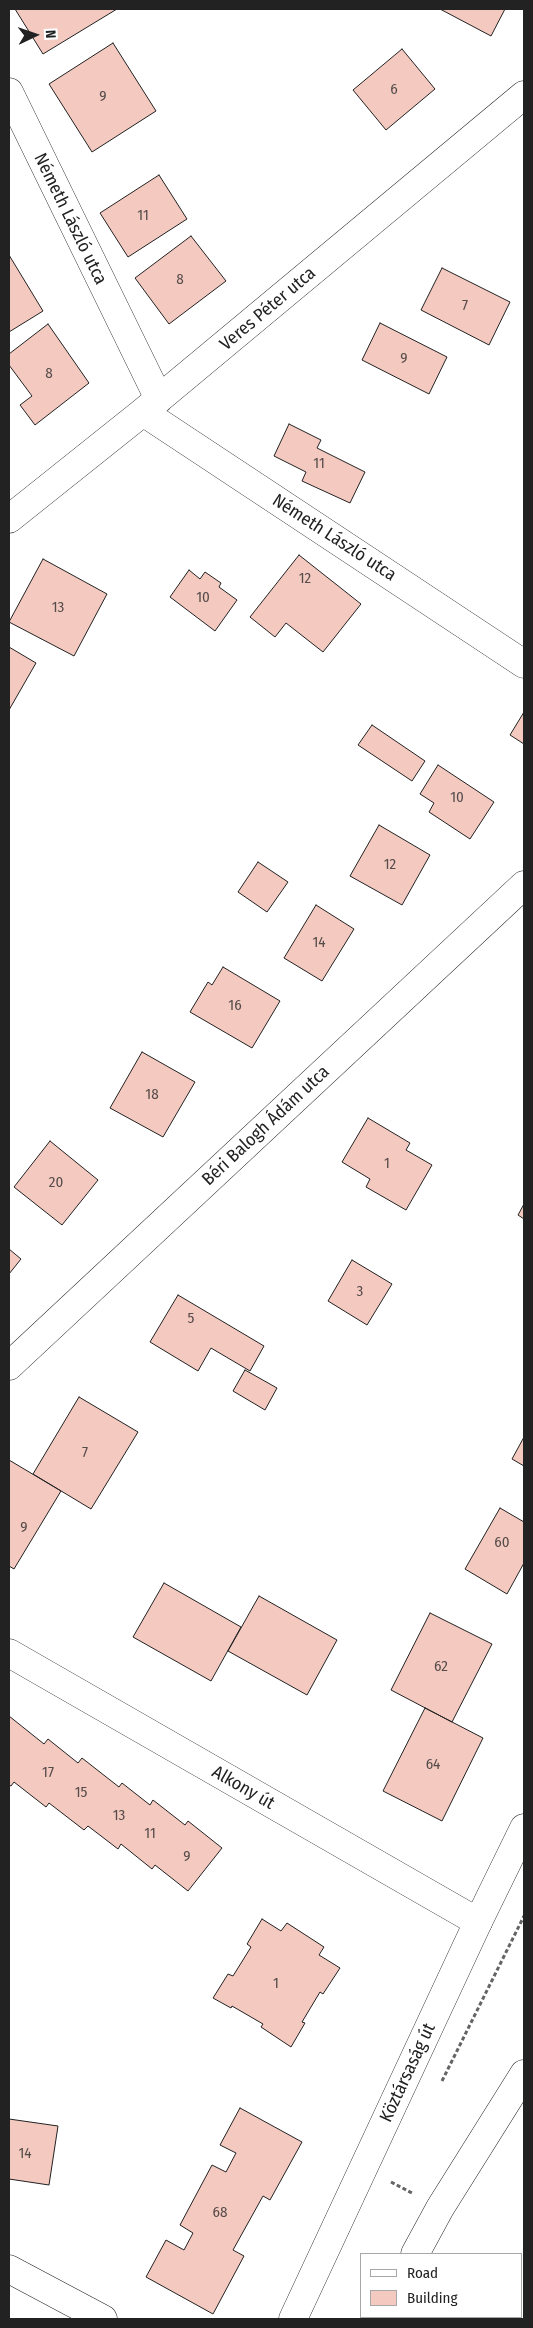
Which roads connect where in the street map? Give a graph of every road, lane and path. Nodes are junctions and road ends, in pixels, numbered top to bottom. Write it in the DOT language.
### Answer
graph roads {
  1 [pos="9,92"];
  2 [pos="524,95"];
  3 [pos="151,406"];
  4 [pos="9,519"];
  5 [pos="524,664"];
  6 [pos="524,886"];
  7 [pos="9,1366"];
  8 [pos="9,1653"];
  9 [pos="524,1828"];
  10 [pos="478,1922"];
  11 [pos="524,2074"];
  12 [pos="416,2253"];
  13 [pos="11,2279"];
  14 [pos="103,2319"];
  15 [pos="294,2319"];
  1 -- 3 [label="street, Németh László utca"];
  2 -- 3 [label="street, Veres Péter utca"];
  3 -- 4 [label="street, Veres Péter utca"];
  3 -- 5 [label="street, Németh László utca"];
  6 -- 7 [label="street, Béri Balogh Ádám utca"];
  8 -- 10 [label="street, Alkony út"];
  9 -- 10 [label="street, Köztársaság út"];
  10 -- 15 [label="street, Köztársaság út"];
  11 -- 12 [label="street"];
  13 -- 14 [label="street"];
}
